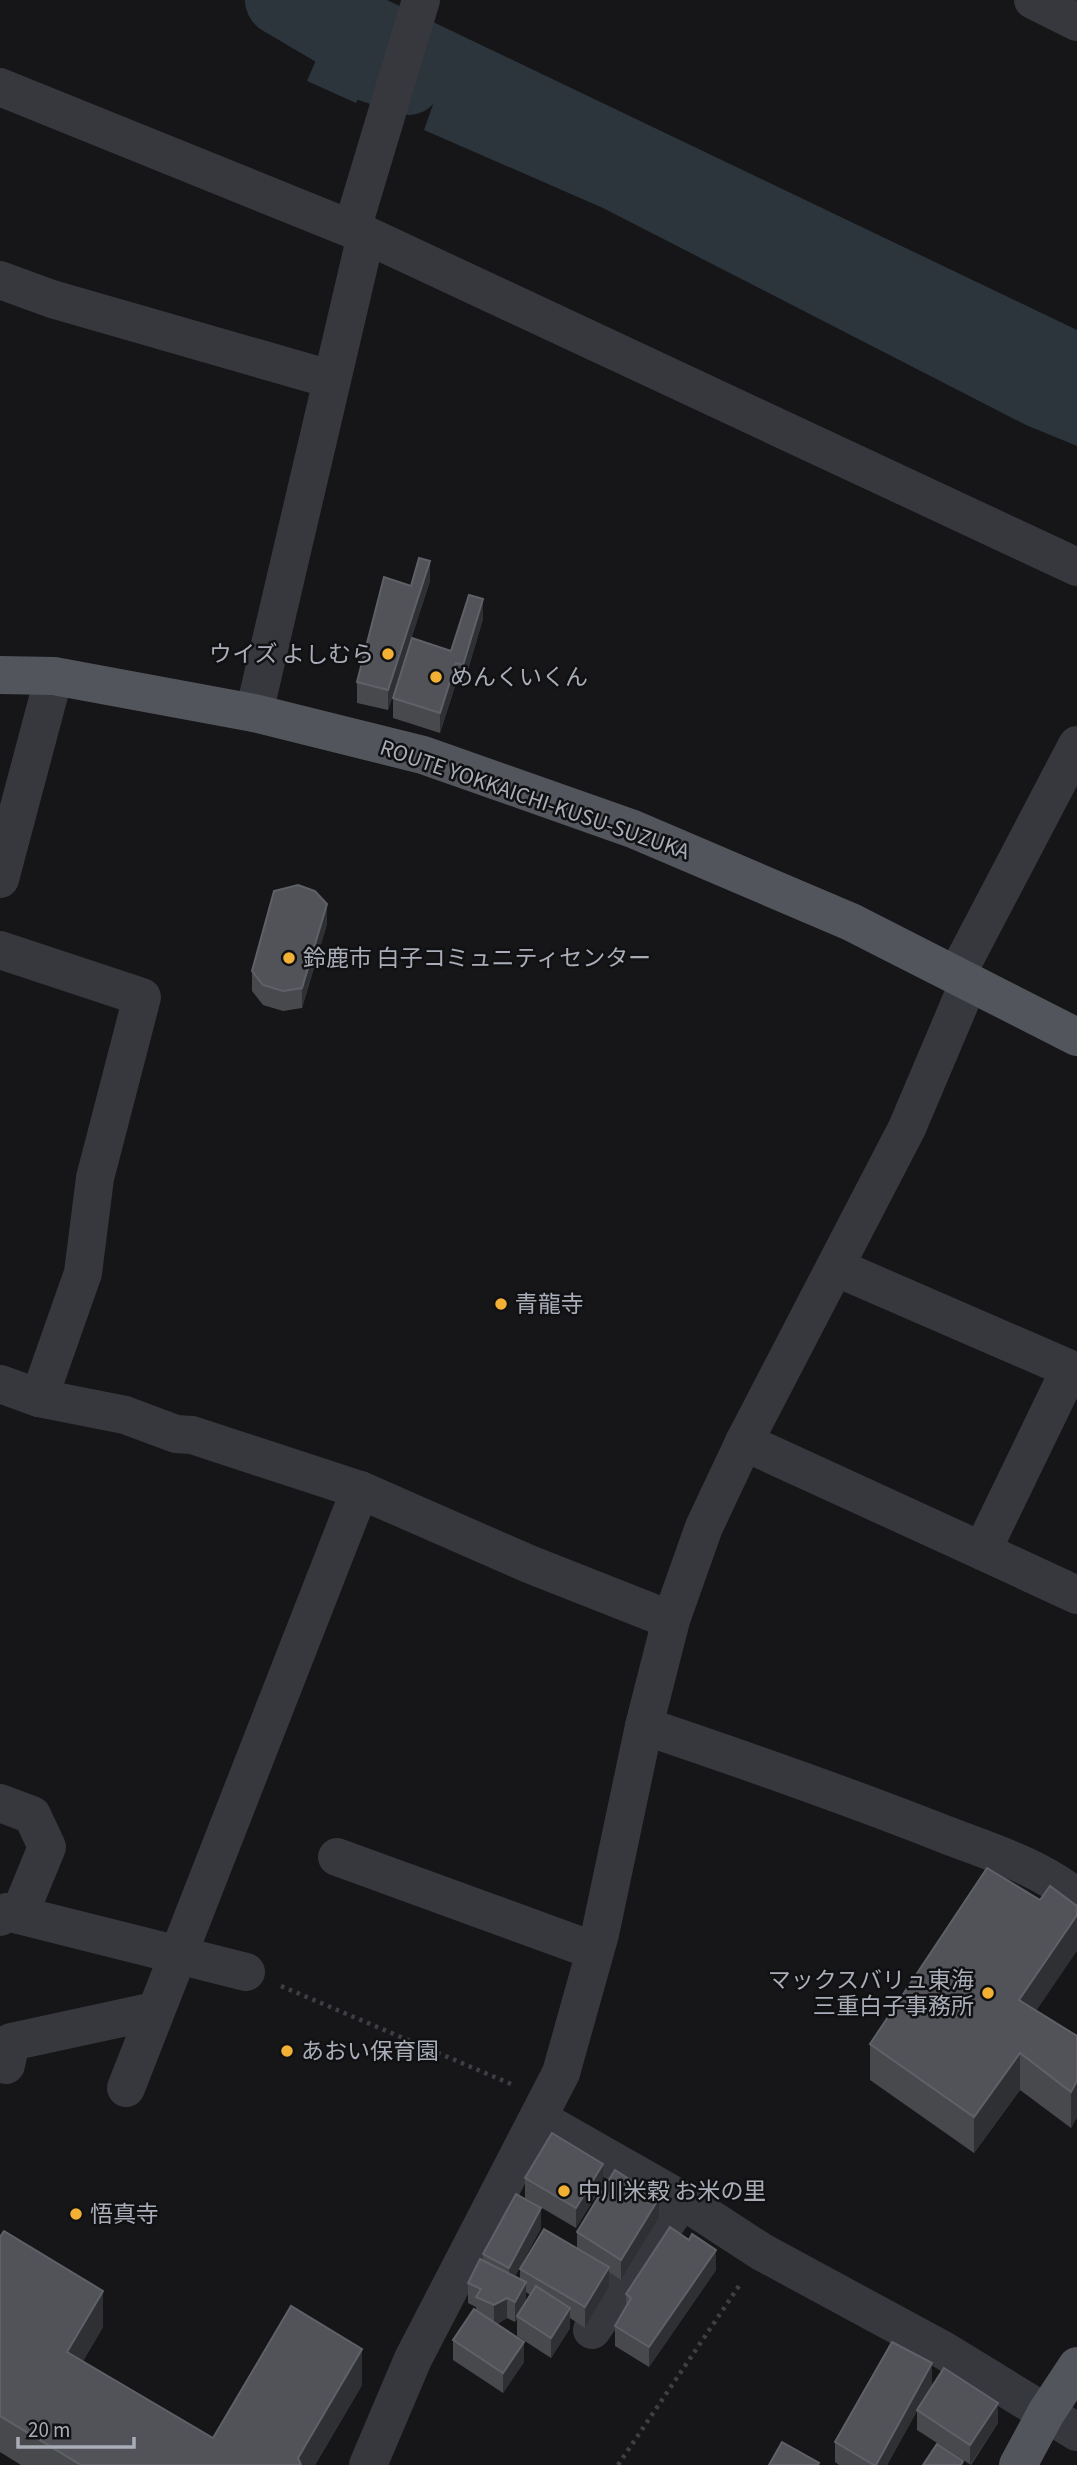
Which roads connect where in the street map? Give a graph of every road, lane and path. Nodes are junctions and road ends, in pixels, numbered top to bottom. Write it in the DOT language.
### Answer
graph roads {
  1 [pos="421,0"];
  2 [pos="1033,0"];
  3 [pos="1077,22"];
  4 [pos="0,87"];
  5 [pos="359,232"];
  6 [pos="0,280"];
  7 [pos="330,379"];
  8 [pos="1077,567"];
  9 [pos="0,675"];
  10 [pos="54,676"];
  11 [pos="254,713"];
  12 [pos="1077,745"];
  13 [pos="0,879"];
  14 [pos="0,950"];
  15 [pos="962,980"];
  16 [pos="1077,1037"];
  17 [pos="835,1267"];
  18 [pos="0,1384"];
  19 [pos="39,1398"];
  20 [pos="744,1442"];
  21 [pos="360,1490"];
  22 [pos="982,1552"];
  23 [pos="1077,1595"];
  24 [pos="671,1620"];
  25 [pos="644,1726"];
  26 [pos="0,1803"];
  27 [pos="337,1857"];
  28 [pos="1072,1884"];
  29 [pos="10,1916"];
  30 [pos="595,1951"];
  31 [pos="178,1952"];
  32 [pos="246,1972"];
  33 [pos="154,2011"];
  34 [pos="6,2065"];
  35 [pos="126,2088"];
  36 [pos="543,2108"];
  37 [pos="682,2200"];
  38 [pos="762,2252"];
  39 [pos="592,2330"];
  40 [pos="1077,2366"];
  41 [pos="1061,2422"];
  42 [pos="368,2465"];
  43 [pos="618,2465"];
  44 [pos="1018,2465"];
  1 -- 5 [label="street"];
  2 -- 3 [label="street"];
  4 -- 5 [label="street"];
  5 -- 7 [label="street"];
  5 -- 8 [label="street"];
  6 -- 7 [label="street"];
  7 -- 11 [label="street"];
  9 -- 10 [label="main road, ROUTE YOKKAICHI-KUSU-SUZUKA"];
  10 -- 11 [label="main road, ROUTE YOKKAICHI-KUSU-SUZUKA"];
  10 -- 13 [label="street"];
  11 -- 15 [label="main road, ROUTE YOKKAICHI-KUSU-SUZUKA"];
  12 -- 15 [label="street"];
  14 -- 19 [label="street"];
  15 -- 16 [label="main road, ROUTE YOKKAICHI-KUSU-SUZUKA"];
  15 -- 17 [label="street"];
  17 -- 20 [label="street"];
  17 -- 22 [label="street"];
  18 -- 19 [label="street"];
  19 -- 21 [label="street"];
  20 -- 22 [label="street"];
  20 -- 24 [label="street"];
  21 -- 24 [label="street"];
  21 -- 31 [label="street"];
  22 -- 23 [label="street"];
  24 -- 25 [label="street"];
  25 -- 28 [label="street"];
  25 -- 30 [label="street"];
  26 -- 29 [label="street"];
  27 -- 30 [label="street"];
  29 -- 31 [label="street"];
  30 -- 36 [label="street"];
  31 -- 32 [label="street"];
  31 -- 33 [label="street"];
  32 -- 36 [label="path"];
  33 -- 34 [label="street"];
  33 -- 35 [label="street"];
  36 -- 37 [label="street"];
  36 -- 42 [label="street"];
  37 -- 38 [label="street"];
  37 -- 39 [label="street"];
  38 -- 41 [label="street"];
  38 -- 43 [label="path"];
  40 -- 41 [label="main road"];
  41 -- 44 [label="main road"];
}
